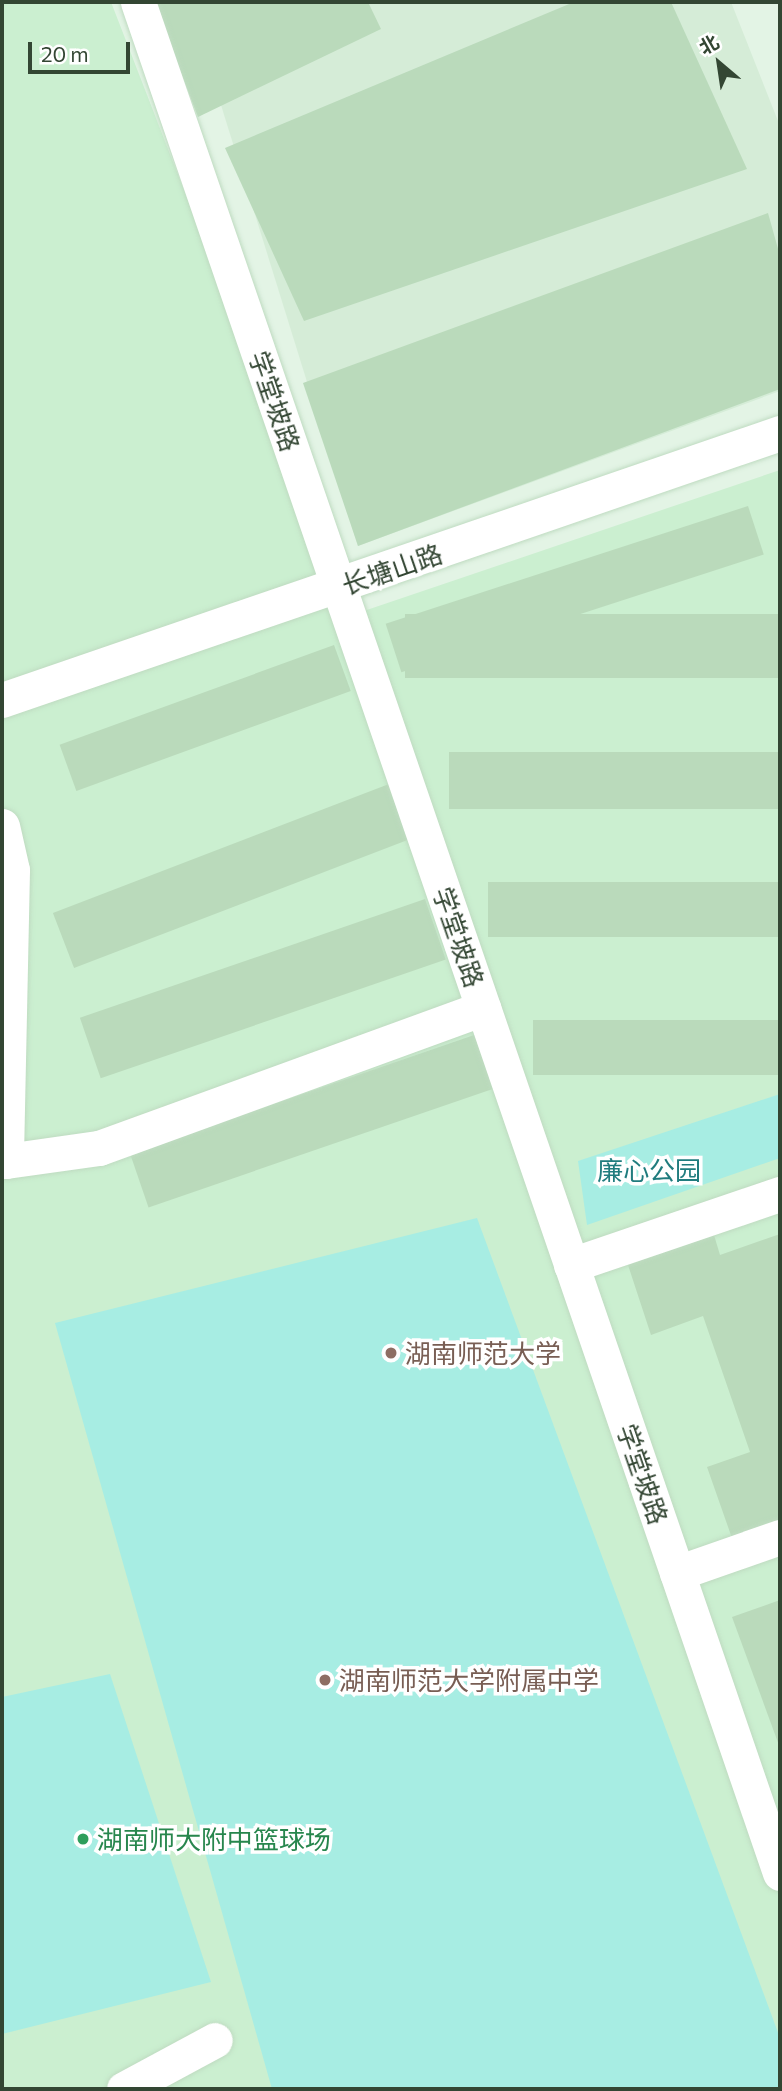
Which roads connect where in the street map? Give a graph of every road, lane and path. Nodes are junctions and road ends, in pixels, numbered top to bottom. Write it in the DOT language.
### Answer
graph roads {
  1 [pos="138,2"];
  2 [pos="780,433"];
  3 [pos="338,587"];
  4 [pos="2,700"];
  5 [pos="2,826"];
  6 [pos="484,1008"];
  7 [pos="780,1194"];
  8 [pos="571,1265"];
  9 [pos="780,1537"];
  10 [pos="677,1573"];
  11 [pos="780,1873"];
  12 [pos="215,2040"];
  13 [pos="124,2089"];
  1 -- 3 [label="street, 学堂坡路"];
  2 -- 3 [label="street, 长塘山路"];
  3 -- 4 [label="street, 长塘山路"];
  3 -- 6 [label="street, 学堂坡路"];
  5 -- 6 [label="street"];
  6 -- 8 [label="street, 学堂坡路"];
  7 -- 8 [label="street"];
  8 -- 10 [label="street, 学堂坡路"];
  9 -- 10 [label="street"];
  10 -- 11 [label="street, 学堂坡路"];
  12 -- 13 [label="street"];
}
